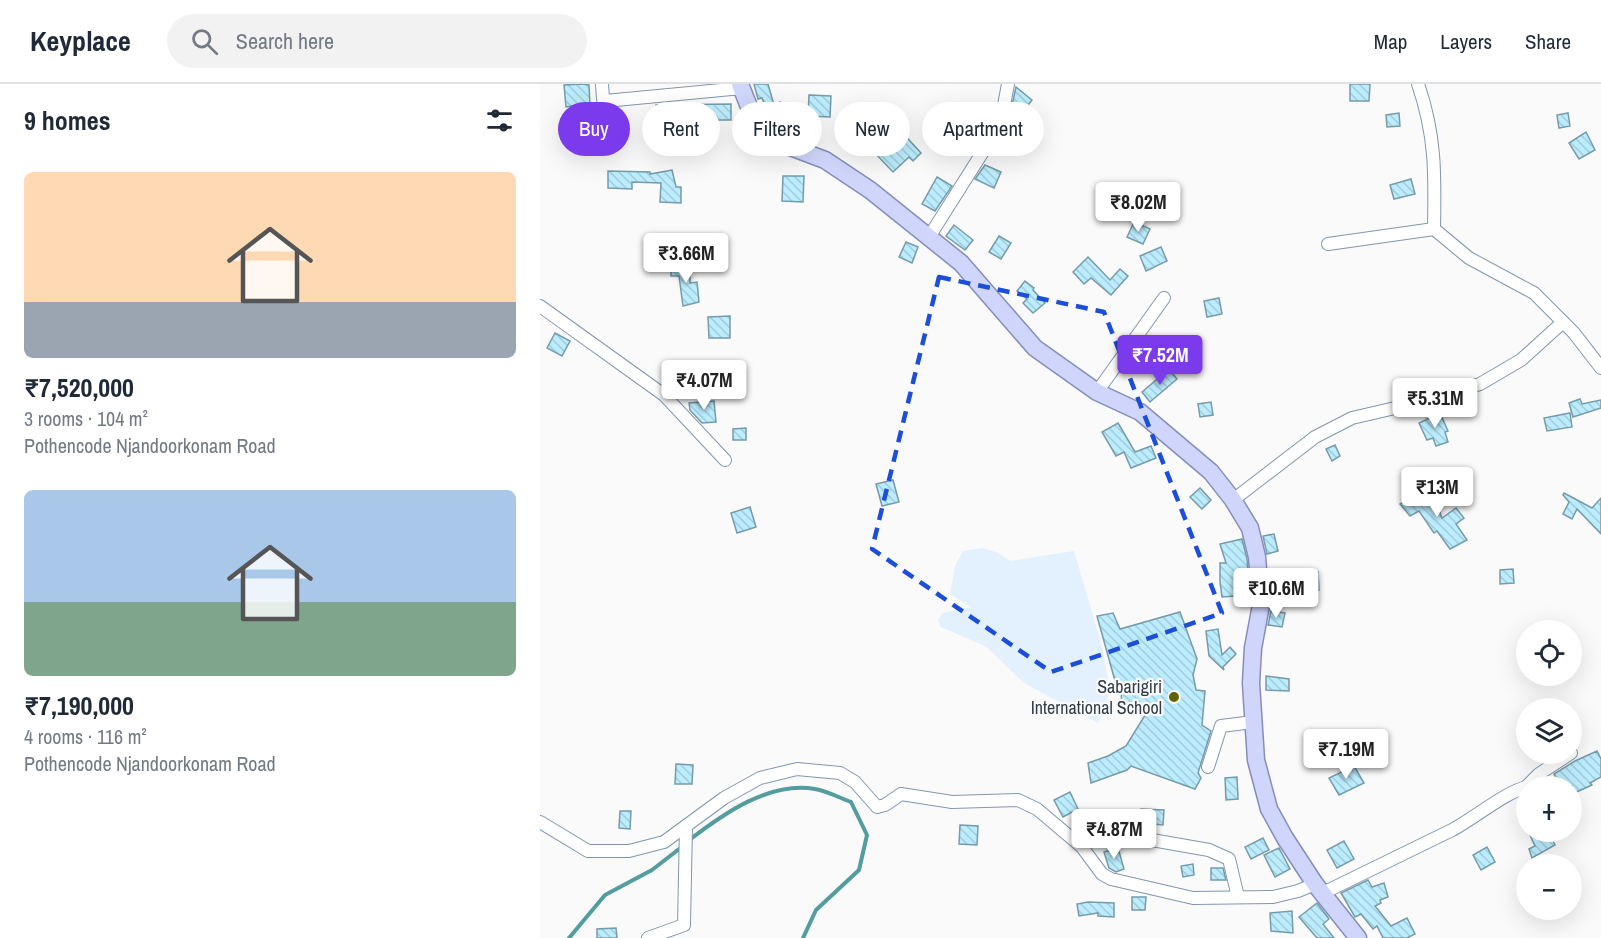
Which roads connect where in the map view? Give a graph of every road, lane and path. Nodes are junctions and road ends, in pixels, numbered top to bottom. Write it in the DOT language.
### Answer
graph roads {
  1 [pos="602,84"];
  2 [pos="1008,84"];
  3 [pos="1419,84"];
  4 [pos="741,86"];
  5 [pos="1434,229"];
  6 [pos="928,237"];
  7 [pos="1328,244"];
  8 [pos="1164,298"];
  9 [pos="540,306"];
  10 [pos="1563,322"];
  11 [pos="1601,368"];
  12 [pos="1097,392"];
  13 [pos="724,460"];
  14 [pos="1233,500"];
  15 [pos="1253,722"];
  16 [pos="1554,764"];
  17 [pos="1208,767"];
  18 [pos="1537,776"];
  19 [pos="1516,793"];
  20 [pos="540,822"];
  21 [pos="686,826"];
  22 [pos="1152,840"];
  23 [pos="1319,888"];
  24 [pos="1238,897"];
  25 [pos="648,938"];
  26 [pos="1358,938"];
  1 -- 4 [label="street"];
  2 -- 6 [label="street"];
  3 -- 5 [label="street"];
  4 -- 6 [label="main road"];
  5 -- 7 [label="street"];
  5 -- 10 [label="street"];
  6 -- 12 [label="main road"];
  8 -- 12 [label="street"];
  9 -- 13 [label="street"];
  10 -- 11 [label="street"];
  10 -- 14 [label="street"];
  12 -- 14 [label="main road"];
  14 -- 15 [label="main road"];
  15 -- 17 [label="street"];
  15 -- 23 [label="main road"];
  16 -- 18 [label="street"];
  19 -- 23 [label="street"];
  20 -- 21 [label="street"];
  21 -- 24 [label="street"];
  21 -- 25 [label="street"];
  22 -- 24 [label="street"];
  23 -- 24 [label="street"];
  23 -- 26 [label="main road"];
}
